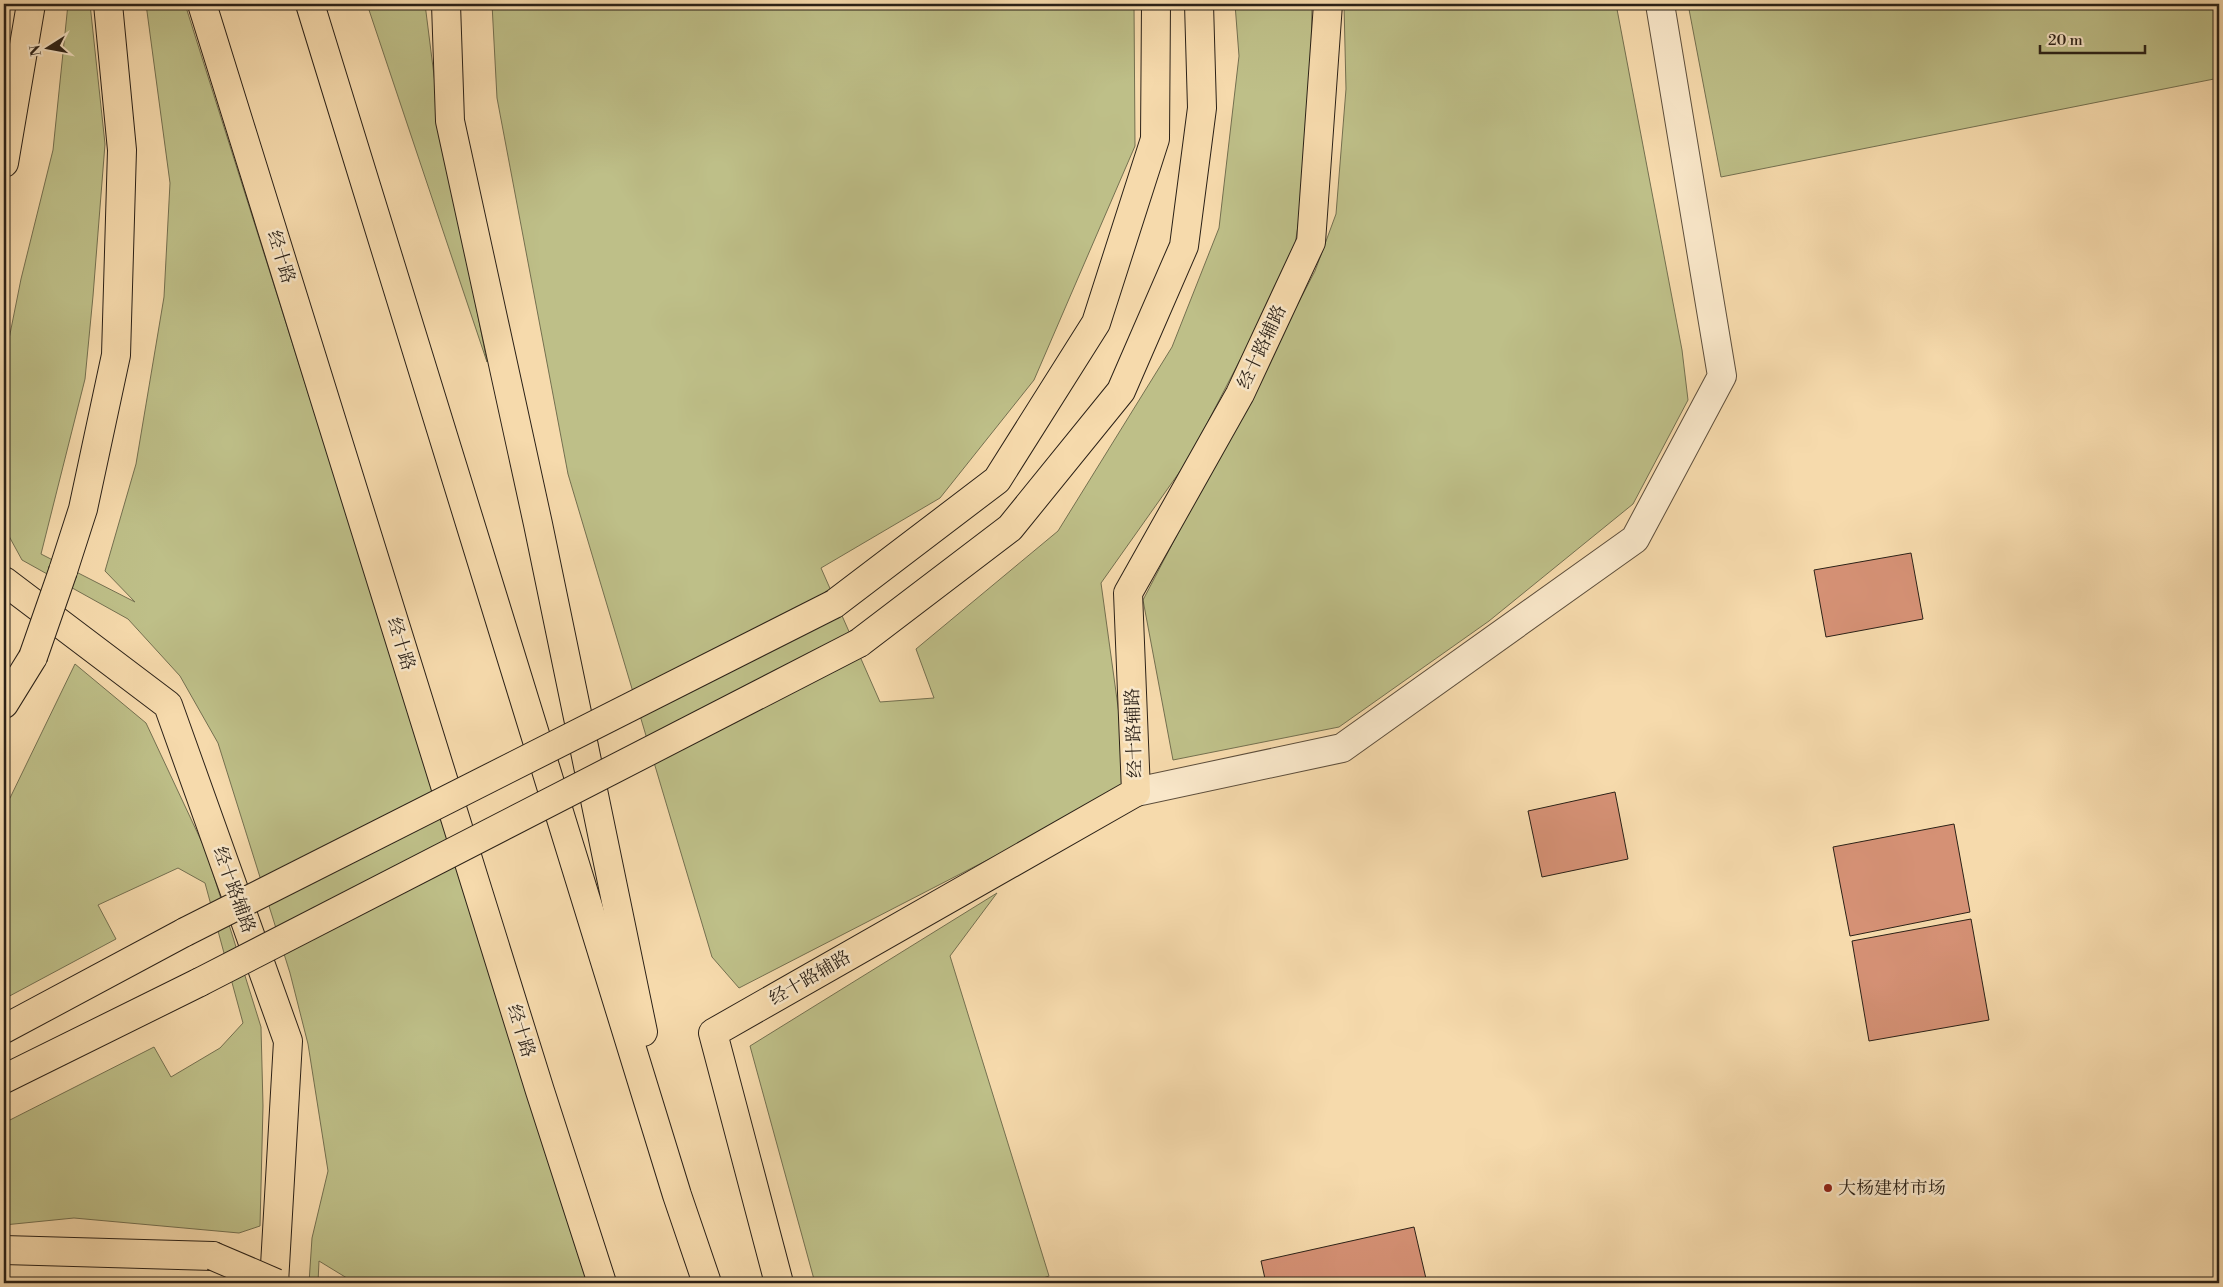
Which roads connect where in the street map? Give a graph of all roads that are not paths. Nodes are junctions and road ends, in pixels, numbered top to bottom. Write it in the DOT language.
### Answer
graph roads {
  1 [pos="31,4"];
  2 [pos="108,4"];
  3 [pos="202,4"];
  4 [pos="310,4"];
  5 [pos="446,4"];
  6 [pos="1156,4"];
  7 [pos="1200,4"];
  8 [pos="1328,4"];
  9 [pos="1660,4"];
  10 [pos="4,163"];
  11 [pos="4,581"];
  12 [pos="4,704"];
  13 [pos="1136,792"];
  14 [pos="4,1029"];
  15 [pos="4,1080"];
  16 [pos="677,1195"];
  17 [pos="4,1250"];
  18 [pos="275,1283"];
  19 [pos="602,1283"];
  20 [pos="707,1283"];
  21 [pos="779,1283"];
  1 -- 10 [label="main road"];
  2 -- 12 [label="main road, bridge"];
  3 -- 19 [label="main road, 经十路"];
  4 -- 16 [label="main road"];
  5 -- 16 [label="main road"];
  6 -- 14 [label="main road, bridge"];
  7 -- 15 [label="main road, bridge"];
  8 -- 13 [label="main road, 经十路辅路"];
  9 -- 13 [label="street"];
  11 -- 18 [label="main road, 经十路辅路"];
  13 -- 21 [label="main road, 经十路辅路"];
  16 -- 20 [label="main road"];
  17 -- 18 [label="main road, bridge"];
}
